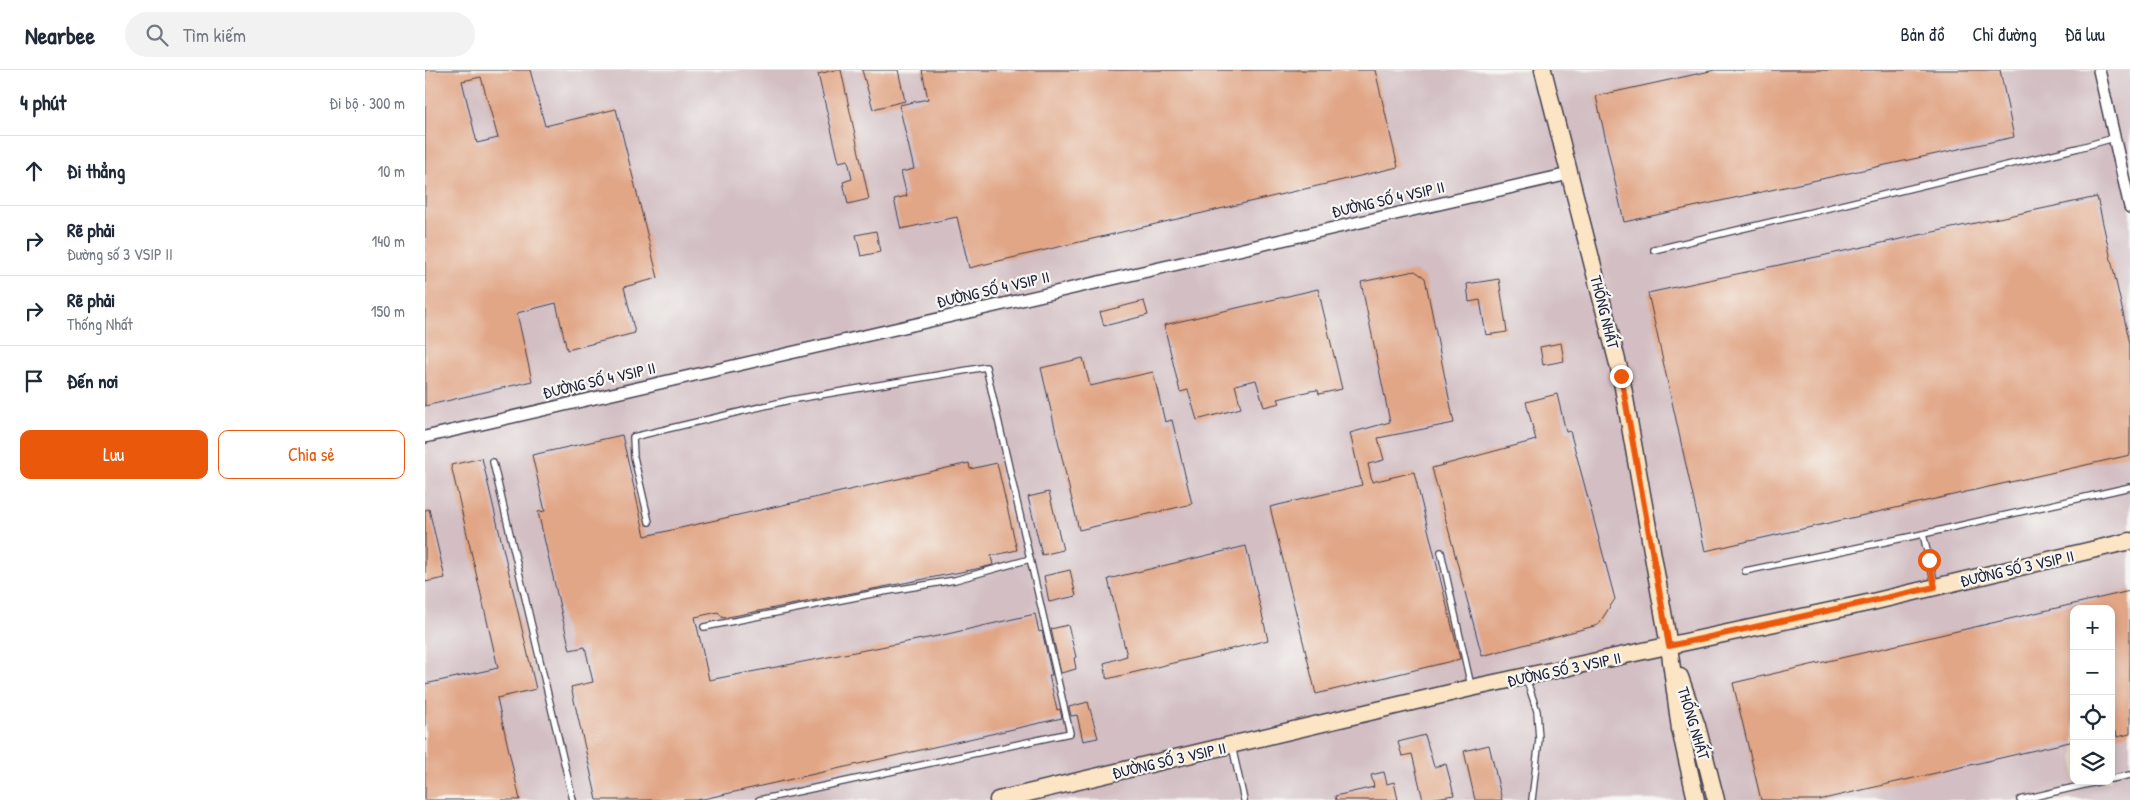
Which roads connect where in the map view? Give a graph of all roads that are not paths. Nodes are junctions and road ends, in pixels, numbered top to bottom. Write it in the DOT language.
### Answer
graph roads {
  1 [pos="1543,70"];
  2 [pos="2099,70"];
  3 [pos="2114,138"];
  4 [pos="1569,174"];
  5 [pos="2130,206"];
  6 [pos="1655,250"];
  7 [pos="425,437"];
  8 [pos="493,462"];
  9 [pos="2130,487"];
  10 [pos="649,522"];
  11 [pos="1923,534"];
  12 [pos="2130,541"];
  13 [pos="1441,552"];
  14 [pos="1030,559"];
  15 [pos="1745,571"];
  16 [pos="1935,587"];
  17 [pos="704,628"];
  18 [pos="1669,646"];
  19 [pos="1526,678"];
  20 [pos="1471,688"];
  21 [pos="1231,745"];
  22 [pos="2130,775"];
  23 [pos="2115,778"];
  24 [pos="2084,785"];
  25 [pos="573,800"];
  26 [pos="759,800"];
  27 [pos="998,800"];
  28 [pos="1245,800"];
  29 [pos="1532,800"];
  30 [pos="1696,800"];
  31 [pos="1716,800"];
  32 [pos="2020,800"];
  1 -- 4 [label="street, THỐNG NHẤT"];
  2 -- 3 [label="street"];
  3 -- 5 [label="street"];
  3 -- 6 [label="lane"];
  4 -- 7 [label="street, ĐƯỜNG SỐ 4 VSIP II"];
  4 -- 18 [label="street, THỐNG NHẤT"];
  8 -- 25 [label="lane"];
  9 -- 11 [label="lane"];
  10 -- 14 [label="lane"];
  11 -- 15 [label="lane"];
  11 -- 16 [label="lane"];
  12 -- 16 [label="street, ĐƯỜNG SỐ 3 VSIP II"];
  13 -- 20 [label="lane"];
  14 -- 17 [label="lane"];
  14 -- 26 [label="lane"];
  16 -- 18 [label="street, ĐƯỜNG SỐ 3 VSIP II"];
  18 -- 19 [label="street, ĐƯỜNG SỐ 3 VSIP II"];
  18 -- 30 [label="street, THỐNG NHẤT"];
  18 -- 31 [label="street, THỐNG NHẤT"];
  19 -- 20 [label="street, ĐƯỜNG SỐ 3 VSIP II"];
  19 -- 29 [label="lane"];
  20 -- 21 [label="street, ĐƯỜNG SỐ 3 VSIP II"];
  21 -- 27 [label="street, ĐƯỜNG SỐ 3 VSIP II"];
  21 -- 28 [label="lane"];
  22 -- 23 [label="lane"];
  24 -- 32 [label="lane"];
}
